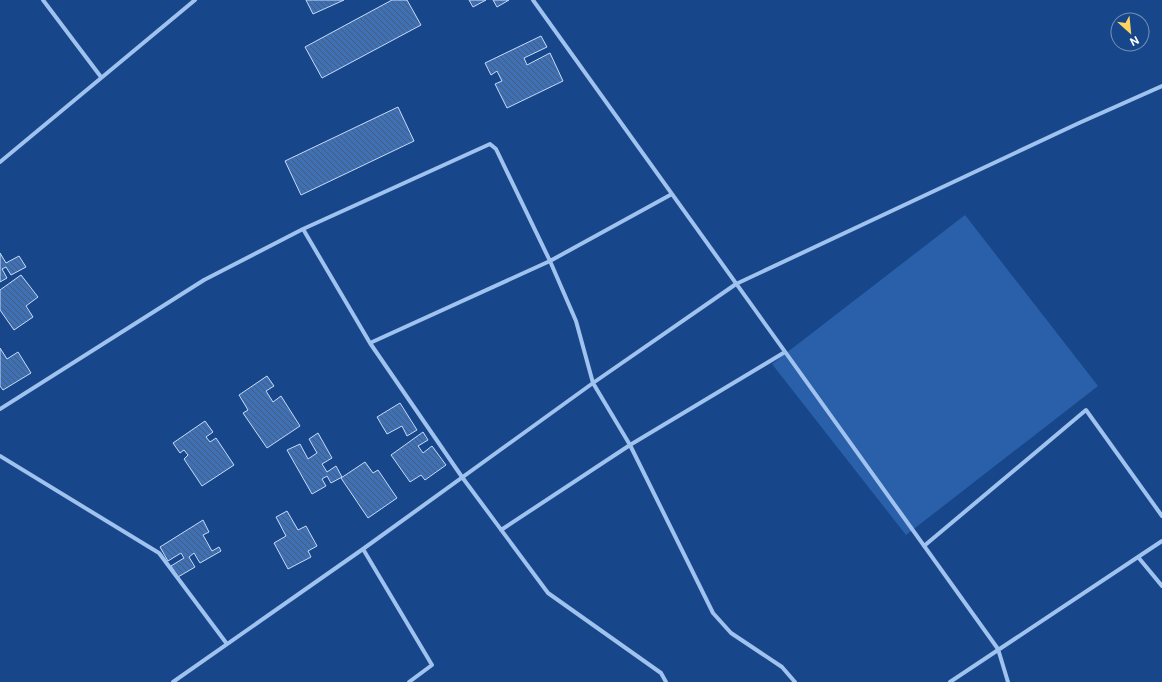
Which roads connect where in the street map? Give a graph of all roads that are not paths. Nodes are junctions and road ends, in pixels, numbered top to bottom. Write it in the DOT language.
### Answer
graph roads {
  1 [pos="43,0"];
  2 [pos="195,0"];
  3 [pos="533,0"];
  4 [pos="101,77"];
  5 [pos="1162,86"];
  6 [pos="0,162"];
  7 [pos="672,194"];
  8 [pos="303,230"];
  9 [pos="550,261"];
  10 [pos="736,284"];
  11 [pos="370,343"];
  12 [pos="785,352"];
  13 [pos="593,383"];
  14 [pos="0,409"];
  15 [pos="630,444"];
  16 [pos="0,456"];
  17 [pos="462,477"];
  18 [pos="1162,516"];
  19 [pos="501,530"];
  20 [pos="1162,541"];
  21 [pos="924,546"];
  22 [pos="363,549"];
  23 [pos="1138,557"];
  24 [pos="1162,586"];
  25 [pos="227,644"];
  26 [pos="998,649"];
  27 [pos="173,682"];
  28 [pos="409,682"];
  29 [pos="666,682"];
  30 [pos="795,682"];
  31 [pos="950,682"];
  32 [pos="1008,682"];
  1 -- 4 [label="street"];
  2 -- 4 [label="street"];
  3 -- 7 [label="street"];
  4 -- 6 [label="street"];
  5 -- 10 [label="street"];
  7 -- 9 [label="street"];
  7 -- 10 [label="street"];
  8 -- 9 [label="street"];
  8 -- 11 [label="street"];
  8 -- 14 [label="street"];
  9 -- 11 [label="street"];
  9 -- 13 [label="street"];
  10 -- 12 [label="street"];
  10 -- 13 [label="street"];
  11 -- 17 [label="street"];
  12 -- 15 [label="street"];
  12 -- 21 [label="street"];
  13 -- 15 [label="street"];
  13 -- 17 [label="street"];
  15 -- 19 [label="street"];
  15 -- 30 [label="street"];
  16 -- 25 [label="street"];
  17 -- 19 [label="street"];
  17 -- 22 [label="street"];
  18 -- 21 [label="street"];
  19 -- 29 [label="street"];
  20 -- 23 [label="street"];
  21 -- 26 [label="street"];
  22 -- 25 [label="street"];
  22 -- 28 [label="street"];
  23 -- 24 [label="street"];
  23 -- 26 [label="street"];
  25 -- 27 [label="street"];
  26 -- 31 [label="street"];
  26 -- 32 [label="street"];
}
